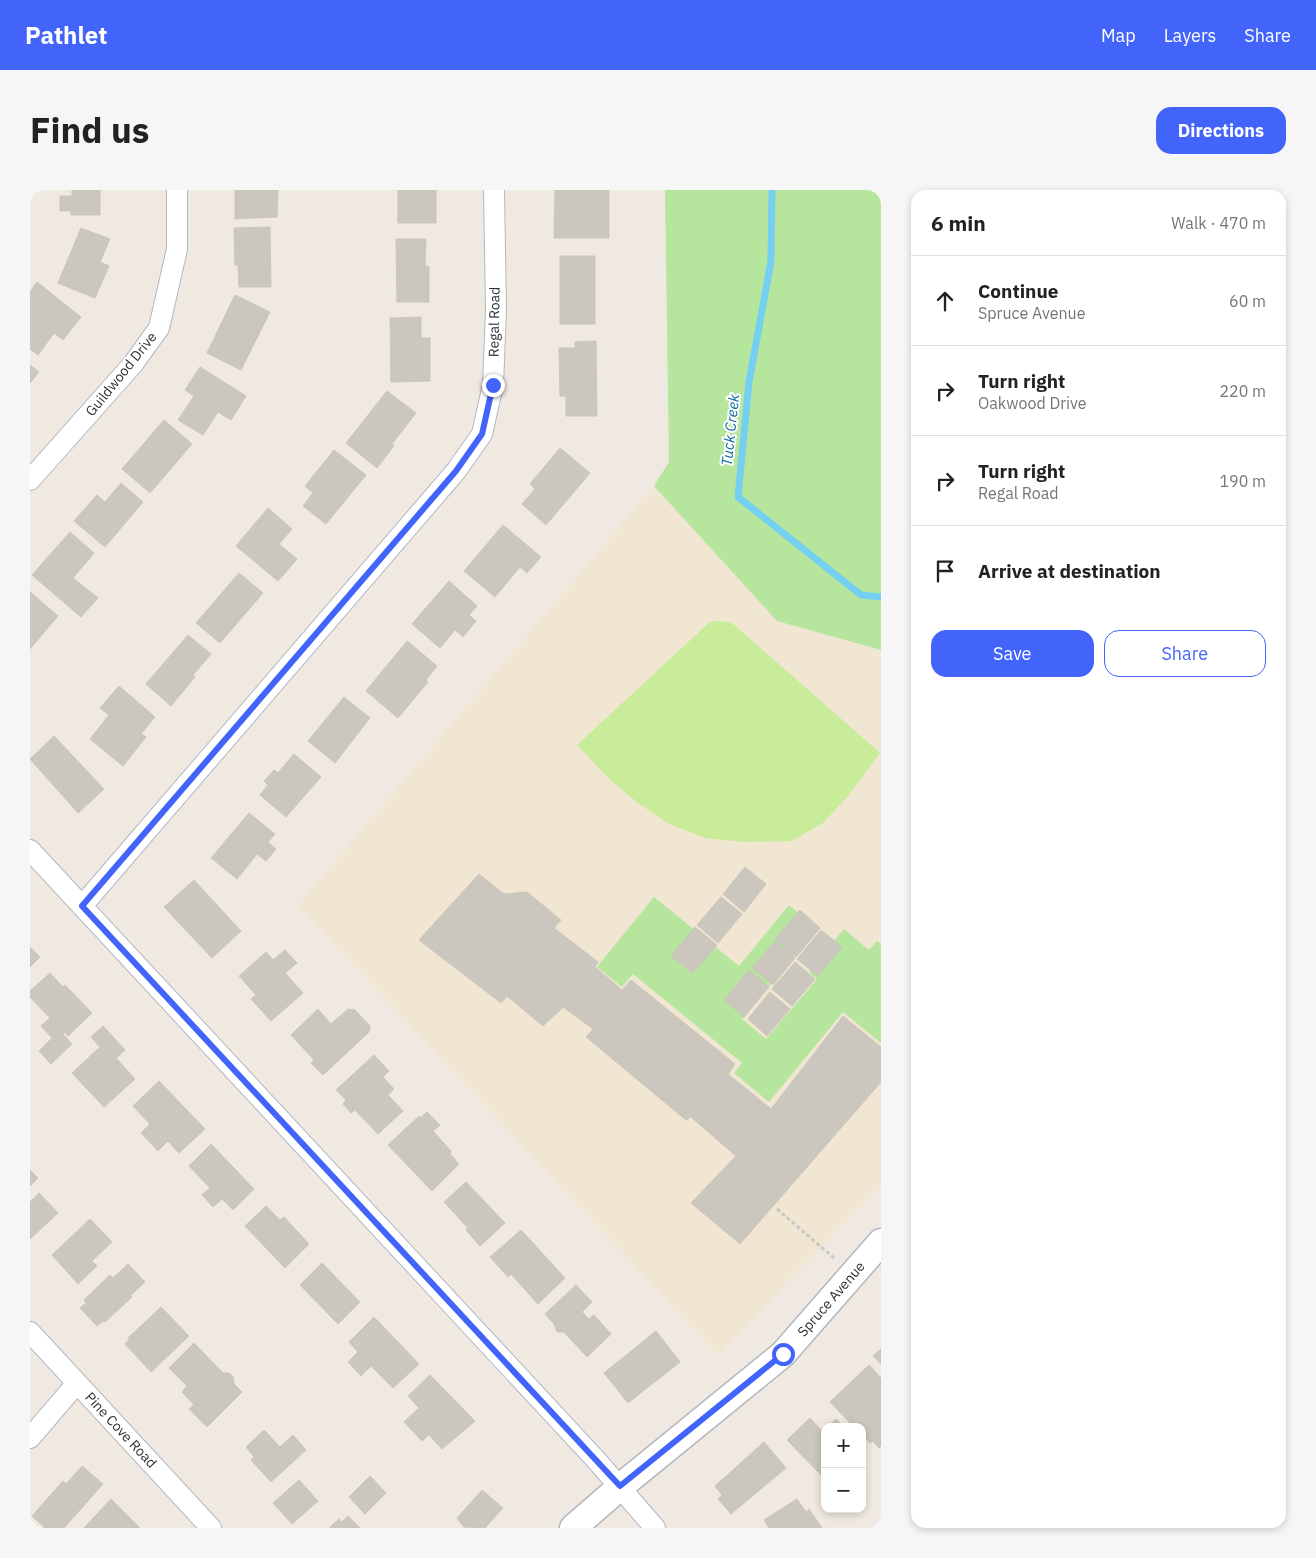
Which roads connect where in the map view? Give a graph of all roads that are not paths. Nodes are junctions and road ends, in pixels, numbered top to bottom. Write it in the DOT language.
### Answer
graph roads {
  1 [pos="177,190"];
  2 [pos="494,190"];
  3 [pos="30,480"];
  4 [pos="30,850"];
  5 [pos="82,906"];
  6 [pos="881,1242"];
  7 [pos="30,1332"];
  8 [pos="77,1383"];
  9 [pos="30,1438"];
  10 [pos="620,1486"];
  11 [pos="211,1528"];
  12 [pos="573,1528"];
  13 [pos="655,1528"];
  1 -- 3 [label="street, Guildwood Drive"];
  2 -- 5 [label="street, Regal Road"];
  4 -- 5 [label="street"];
  5 -- 10 [label="street"];
  6 -- 10 [label="street, Spruce Avenue"];
  7 -- 8 [label="street, Pine Cove Road"];
  8 -- 9 [label="street"];
  8 -- 11 [label="street, Pine Cove Road"];
  10 -- 12 [label="street, Spruce Avenue"];
  10 -- 13 [label="street"];
}
